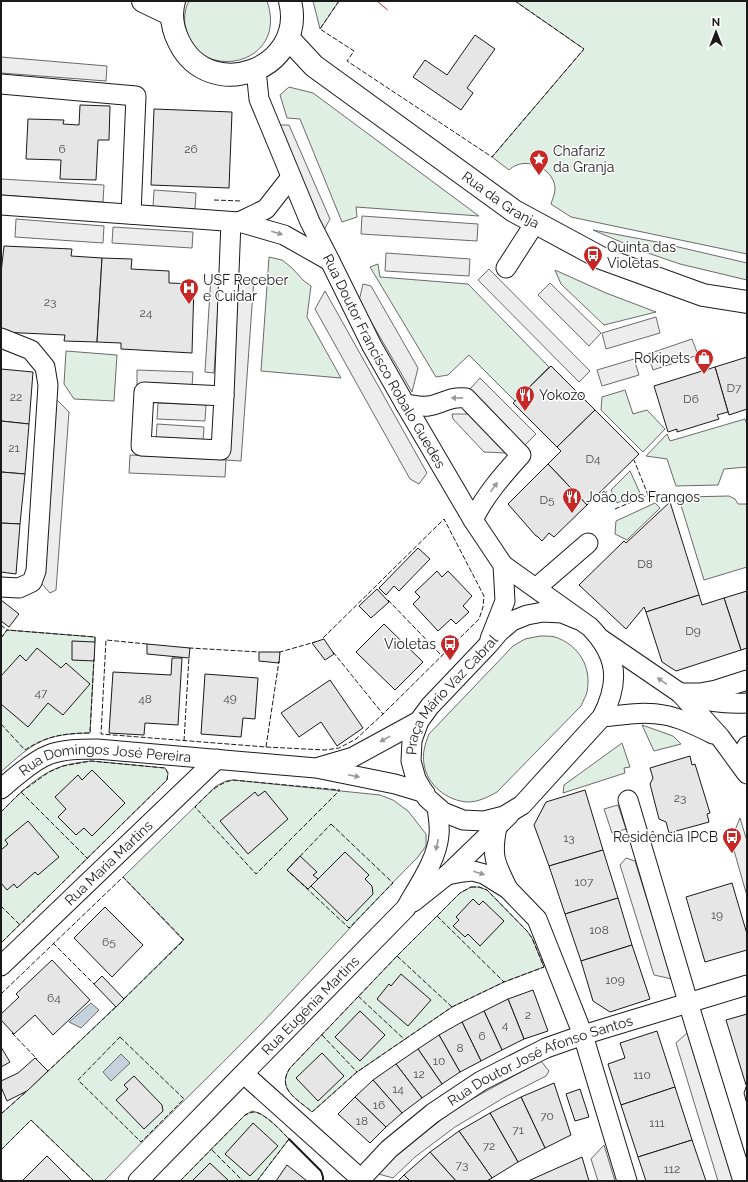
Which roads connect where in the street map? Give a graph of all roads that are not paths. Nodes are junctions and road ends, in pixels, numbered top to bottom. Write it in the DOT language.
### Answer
graph roads {
  1 [pos="143,1"];
  2 [pos="290,1"];
  3 [pos="173,8"];
  4 [pos="288,38"];
  5 [pos="265,64"];
  6 [pos="314,66"];
  7 [pos="230,75"];
  8 [pos="1,84"];
  9 [pos="259,99"];
  10 [pos="292,177"];
  11 [pos="1,205"];
  12 [pos="131,214"];
  13 [pos="235,222"];
  14 [pos="535,223"];
  15 [pos="330,261"];
  16 [pos="506,268"];
  17 [pos="747,302"];
  18 [pos="1,338"];
  19 [pos="224,396"];
  20 [pos="405,404"];
  21 [pos="473,520"];
  22 [pos="588,543"];
  23 [pos="503,565"];
  24 [pos="1,587"];
  25 [pos="536,588"];
  26 [pos="579,620"];
  27 [pos="599,637"];
  28 [pos="488,645"];
  29 [pos="747,680"];
  30 [pos="680,693"];
  31 [pos="747,703"];
  32 [pos="602,717"];
  33 [pos="420,720"];
  34 [pos="720,737"];
  35 [pos="217,759"];
  36 [pos="744,761"];
  37 [pos="316,768"];
  38 [pos="1,789"];
  39 [pos="431,800"];
  40 [pos="628,800"];
  41 [pos="515,809"];
  42 [pos="497,827"];
  43 [pos="447,875"];
  44 [pos="508,889"];
  45 [pos="406,908"];
  46 [pos="1,966"];
  47 [pos="747,984"];
  48 [pos="688,1002"];
  49 [pos="583,1035"];
  50 [pos="244,1074"];
  51 [pos="360,1180"];
  52 [pos="138,1181"];
  53 [pos="627,1181"];
  54 [pos="743,1181"];
  1 -- 3 [label="main road"];
  2 -- 4 [label="main road"];
  3 -- 7 [label="main road"];
  4 -- 5 [label="main road"];
  4 -- 6 [label="main road, Rua da Granja"];
  5 -- 6 [label="main road"];
  5 -- 7 [label="main road"];
  5 -- 9 [label="street, Rua Doutor Francisco Robalo Guedes"];
  6 -- 14 [label="main road, Rua da Granja"];
  7 -- 9 [label="street"];
  8 -- 12 [label="street"];
  9 -- 10 [label="street, Rua Doutor Francisco Robalo Guedes"];
  10 -- 13 [label="street"];
  10 -- 15 [label="street, Rua Doutor Francisco Robalo Guedes"];
  11 -- 12 [label="street"];
  12 -- 13 [label="street"];
  13 -- 15 [label="street, one-way"];
  13 -- 19 [label="street"];
  14 -- 16 [label="street"];
  14 -- 17 [label="main road, Rua da Granja"];
  15 -- 20 [label="street, Rua Doutor Francisco Robalo Guedes"];
  18 -- 24 [label="street"];
  19 -- 19 [label="street"];
  20 -- 21 [label="street, Rua Doutor Francisco Robalo Guedes"];
  21 -- 20 [label="street, one-way"];
  21 -- 23 [label="street, Rua Doutor Francisco Robalo Guedes"];
  22 -- 25 [label="street"];
  23 -- 25 [label="street"];
  23 -- 28 [label="street"];
  25 -- 26 [label="street"];
  26 -- 27 [label="street, Praça Mário Vaz Cabral"];
  26 -- 28 [label="street, Praça Mário Vaz Cabral"];
  30 -- 27 [label="street, one-way"];
  27 -- 32 [label="street, Praça Mário Vaz Cabral"];
  28 -- 33 [label="street, Praça Mário Vaz Cabral"];
  29 -- 30 [label="street"];
  30 -- 31 [label="street"];
  30 -- 34 [label="street"];
  32 -- 34 [label="street"];
  32 -- 41 [label="street, Praça Mário Vaz Cabral"];
  33 -- 37 [label="street, one-way"];
  33 -- 39 [label="street, Praça Mário Vaz Cabral"];
  34 -- 36 [label="street"];
  35 -- 37 [label="street, Rua Domingos José Pereira"];
  35 -- 38 [label="street, Rua Domingos José Pereira"];
  35 -- 46 [label="street, Rua Maria Martins"];
  37 -- 39 [label="street, Rua Domingos José Pereira, one-way"];
  39 -- 41 [label="street, Praça Mário Vaz Cabral"];
  39 -- 45 [label="street, Rua Eugénia Martins, one-way"];
  40 -- 48 [label="street"];
  41 -- 42 [label="street"];
  42 -- 43 [label="street"];
  42 -- 44 [label="street"];
  43 -- 44 [label="street, one-way"];
  43 -- 45 [label="street"];
  44 -- 49 [label="street"];
  45 -- 50 [label="street, Rua Eugénia Martins"];
  47 -- 48 [label="street, Rua Doutor José Afonso Santos"];
  48 -- 49 [label="street, Rua Doutor José Afonso Santos"];
  48 -- 54 [label="street"];
  49 -- 51 [label="street, Rua Doutor José Afonso Santos"];
  49 -- 53 [label="street"];
  50 -- 51 [label="street"];
  50 -- 52 [label="street, Rua Eugénia Martins"];
}
